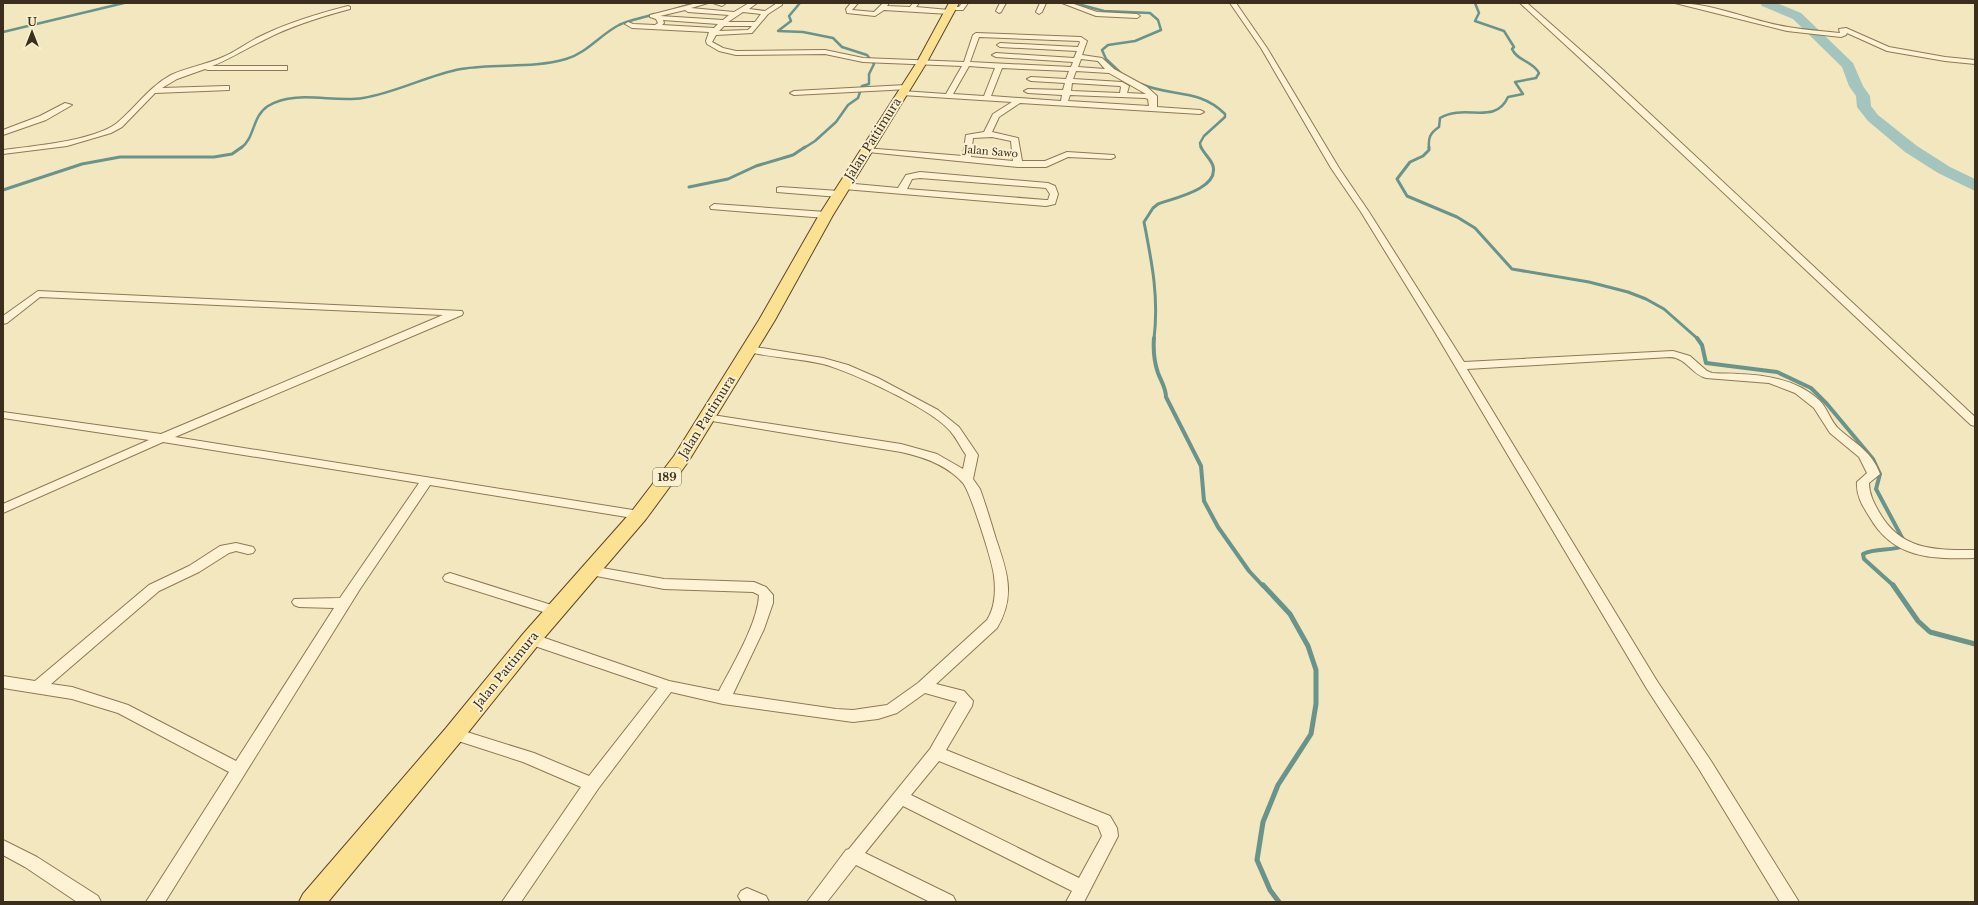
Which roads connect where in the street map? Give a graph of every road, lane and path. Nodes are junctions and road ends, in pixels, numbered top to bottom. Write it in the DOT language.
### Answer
graph roads {
  1 [pos="705,3"];
  2 [pos="721,3"];
  3 [pos="754,3"];
  4 [pos="855,3"];
  5 [pos="1003,3"];
  6 [pos="1043,3"];
  7 [pos="1065,3"];
  8 [pos="1233,3"];
  9 [pos="1523,3"];
  10 [pos="1678,3"];
  11 [pos="780,4"];
  12 [pos="884,5"];
  13 [pos="914,6"];
  14 [pos="955,7"];
  15 [pos="1074,7"];
  16 [pos="348,8"];
  17 [pos="681,9"];
  18 [pos="742,10"];
  19 [pos="999,11"];
  20 [pos="707,12"];
  21 [pos="1039,12"];
  22 [pos="766,13"];
  23 [pos="735,14"];
  24 [pos="1073,15"];
  25 [pos="1137,16"];
  26 [pos="646,18"];
  27 [pos="659,18"];
  28 [pos="722,23"];
  29 [pos="755,24"];
  30 [pos="658,26"];
  31 [pos="713,32"];
  32 [pos="1004,35"];
  33 [pos="1000,46"];
  34 [pos="1080,49"];
  35 [pos="996,55"];
  36 [pos="1077,59"];
  37 [pos="922,62"];
  38 [pos="1975,62"];
  39 [pos="966,64"];
  40 [pos="990,66"];
  41 [pos="999,66"];
  42 [pos="200,68"];
  43 [pos="284,68"];
  44 [pos="1034,68"];
  45 [pos="1074,70"];
  46 [pos="1110,71"];
  47 [pos="1031,79"];
  48 [pos="1069,81"];
  49 [pos="226,88"];
  50 [pos="904,90"];
  51 [pos="152,91"];
  52 [pos="1028,91"];
  53 [pos="794,93"];
  54 [pos="1066,93"];
  55 [pos="949,95"];
  56 [pos="1123,96"];
  57 [pos="987,97"];
  58 [pos="1150,97"];
  59 [pos="1022,101"];
  60 [pos="1064,103"];
  61 [pos="68,106"];
  62 [pos="1153,110"];
  63 [pos="1200,112"];
  64 [pos="3,133"];
  65 [pos="987,135"];
  66 [pos="868,150"];
  67 [pos="3,152"];
  68 [pos="1111,157"];
  69 [pos="967,160"];
  70 [pos="1018,164"];
  71 [pos="780,190"];
  72 [pos="842,190"];
  73 [pos="901,191"];
  74 [pos="714,207"];
  75 [pos="826,215"];
  76 [pos="3,322"];
  77 [pos="749,349"];
  78 [pos="1459,366"];
  79 [pos="3,415"];
  80 [pos="706,417"];
  81 [pos="1975,423"];
  82 [pos="162,438"];
  83 [pos="967,478"];
  84 [pos="427,480"];
  85 [pos="3,509"];
  86 [pos="639,515"];
  87 [pos="248,550"];
  88 [pos="1975,554"];
  89 [pos="591,571"];
  90 [pos="450,578"];
  91 [pos="299,602"];
  92 [pos="344,603"];
  93 [pos="556,611"];
  94 [pos="531,640"];
  95 [pos="3,682"];
  96 [pos="668,686"];
  97 [pos="38,687"];
  98 [pos="923,687"];
  99 [pos="723,698"];
  100 [pos="454,734"];
  101 [pos="936,753"];
  102 [pos="238,770"];
  103 [pos="592,784"];
  104 [pos="899,797"];
  105 [pos="3,847"];
  106 [pos="852,855"];
  107 [pos="1079,895"];
  108 [pos="92,902"];
  109 [pos="155,902"];
  110 [pos="312,902"];
  111 [pos="511,902"];
  112 [pos="816,902"];
  113 [pos="947,902"];
  114 [pos="1790,902"];
  1 -- 17 [label="street"];
  2 -- 20 [label="street"];
  3 -- 18 [label="street"];
  4 -- 12 [label="street"];
  5 -- 19 [label="street"];
  6 -- 21 [label="street"];
  7 -- 15 [label="street"];
  8 -- 78 [label="street"];
  9 -- 81 [label="street"];
  10 -- 38 [label="street"];
  11 -- 22 [label="street"];
  12 -- 13 [label="street"];
  13 -- 14 [label="street"];
  14 -- 37 [label="main road, Jalan Pattimura / 189"];
  15 -- 24 [label="street"];
  15 -- 25 [label="street"];
  16 -- 42 [label="street"];
  17 -- 20 [label="street"];
  17 -- 26 [label="street"];
  18 -- 22 [label="street"];
  18 -- 23 [label="street"];
  20 -- 23 [label="street"];
  22 -- 29 [label="street"];
  23 -- 28 [label="street"];
  26 -- 27 [label="street"];
  26 -- 30 [label="street"];
  27 -- 28 [label="street"];
  27 -- 30 [label="street"];
  28 -- 29 [label="street"];
  28 -- 31 [label="street"];
  29 -- 31 [label="street"];
  30 -- 31 [label="street"];
  31 -- 37 [label="street"];
  32 -- 33 [label="street"];
  32 -- 34 [label="street"];
  32 -- 39 [label="street"];
  33 -- 34 [label="street"];
  33 -- 35 [label="street"];
  34 -- 36 [label="street"];
  35 -- 36 [label="street"];
  35 -- 40 [label="street"];
  36 -- 45 [label="street"];
  36 -- 46 [label="street"];
  37 -- 39 [label="street"];
  37 -- 50 [label="main road, Jalan Pattimura / 189"];
  39 -- 40 [label="street"];
  39 -- 55 [label="street"];
  40 -- 41 [label="street"];
  41 -- 44 [label="street"];
  41 -- 57 [label="street"];
  42 -- 43 [label="street"];
  42 -- 51 [label="street"];
  44 -- 45 [label="street"];
  44 -- 47 [label="street"];
  45 -- 46 [label="street"];
  45 -- 48 [label="street"];
  46 -- 58 [label="street"];
  47 -- 48 [label="street"];
  47 -- 52 [label="street"];
  48 -- 54 [label="street"];
  48 -- 56 [label="street"];
  49 -- 51 [label="street"];
  50 -- 53 [label="street"];
  50 -- 55 [label="street"];
  50 -- 66 [label="main road, Jalan Pattimura / 189"];
  51 -- 67 [label="street"];
  52 -- 54 [label="street"];
  52 -- 59 [label="street"];
  54 -- 56 [label="street"];
  54 -- 60 [label="street"];
  55 -- 57 [label="street"];
  56 -- 58 [label="street"];
  57 -- 59 [label="street"];
  58 -- 62 [label="street"];
  59 -- 60 [label="street"];
  59 -- 65 [label="street"];
  60 -- 62 [label="street"];
  61 -- 64 [label="street"];
  62 -- 63 [label="street"];
  65 -- 69 [label="street"];
  65 -- 70 [label="street"];
  66 -- 69 [label="street, Jalan Sawo"];
  66 -- 72 [label="main road, Jalan Pattimura / 189"];
  68 -- 70 [label="street, Jalan Sawo"];
  69 -- 70 [label="street, Jalan Sawo"];
  71 -- 72 [label="street"];
  72 -- 73 [label="street"];
  72 -- 75 [label="main road, Jalan Pattimura / 189"];
  73 -- 73 [label="street"];
  74 -- 75 [label="street"];
  75 -- 77 [label="main road, Jalan Pattimura / 189"];
  76 -- 82 [label="street"];
  77 -- 80 [label="main road, Jalan Pattimura / 189"];
  77 -- 83 [label="street"];
  78 -- 88 [label="street"];
  78 -- 114 [label="street"];
  79 -- 82 [label="street"];
  80 -- 83 [label="street"];
  80 -- 86 [label="main road, Jalan Pattimura / 189"];
  82 -- 84 [label="street"];
  82 -- 85 [label="street"];
  83 -- 98 [label="street"];
  84 -- 86 [label="street"];
  84 -- 92 [label="street"];
  86 -- 89 [label="main road, Jalan Pattimura / 189"];
  87 -- 97 [label="street"];
  89 -- 93 [label="main road, Jalan Pattimura / 189"];
  89 -- 99 [label="street"];
  90 -- 93 [label="street"];
  91 -- 92 [label="street"];
  92 -- 102 [label="street"];
  93 -- 94 [label="main road, Jalan Pattimura / 189"];
  94 -- 96 [label="street"];
  94 -- 100 [label="main road, Jalan Pattimura / 189"];
  95 -- 97 [label="street"];
  96 -- 99 [label="street"];
  96 -- 103 [label="street"];
  97 -- 102 [label="street"];
  98 -- 99 [label="street"];
  98 -- 101 [label="street"];
  100 -- 103 [label="street"];
  100 -- 110 [label="main road, Jalan Pattimura / 189"];
  101 -- 104 [label="street"];
  101 -- 107 [label="street"];
  102 -- 109 [label="street"];
  103 -- 111 [label="street"];
  104 -- 106 [label="street"];
  104 -- 107 [label="street"];
  105 -- 108 [label="street"];
  106 -- 112 [label="street"];
  106 -- 113 [label="street"];
}
